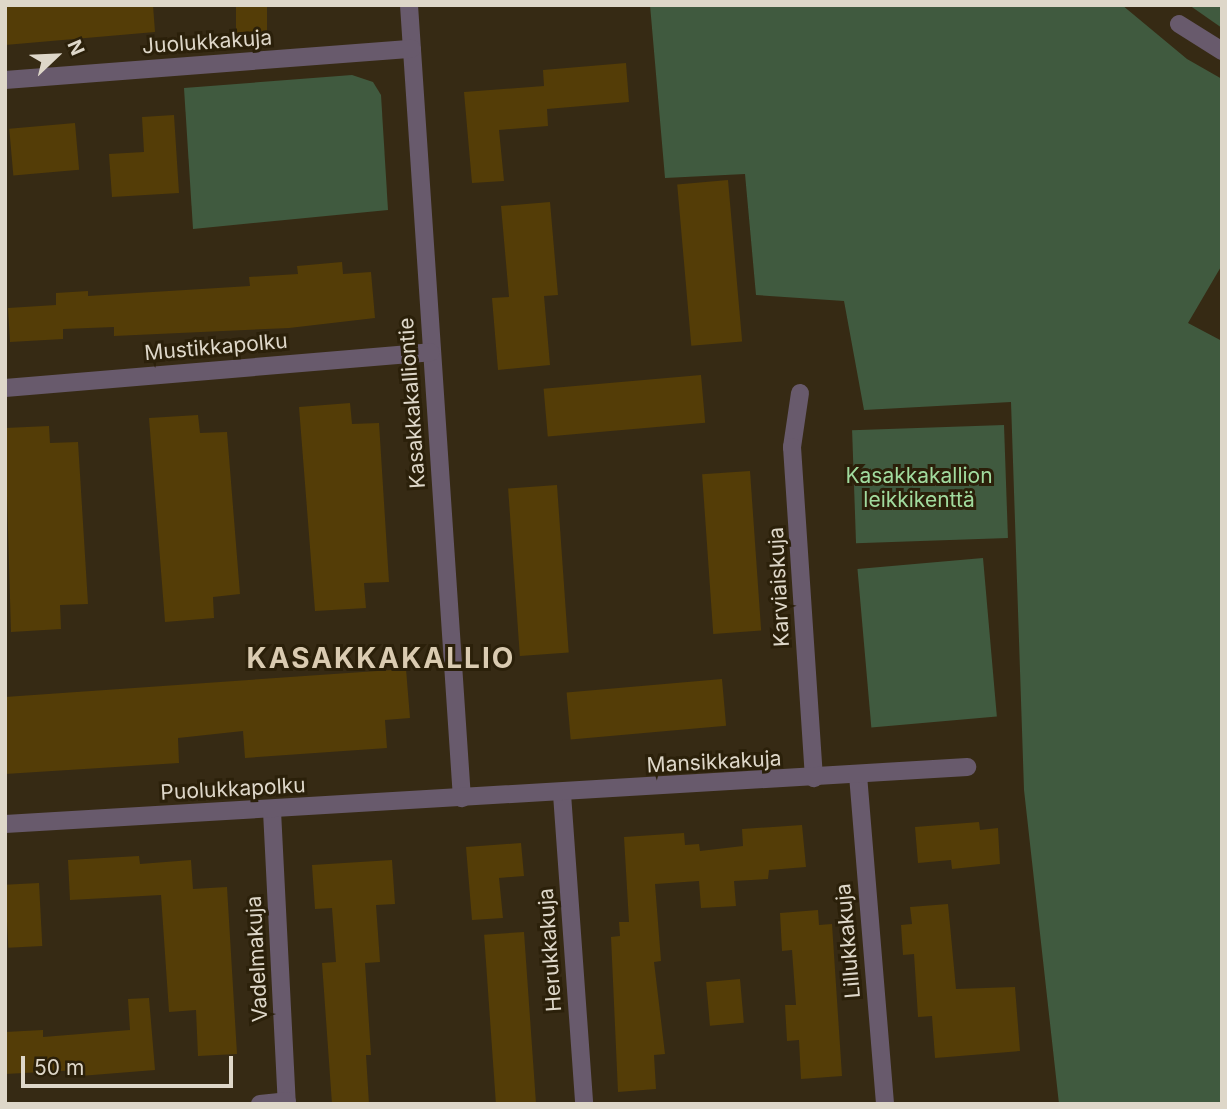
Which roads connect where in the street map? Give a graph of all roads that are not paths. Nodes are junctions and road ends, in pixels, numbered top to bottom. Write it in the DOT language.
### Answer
graph roads {
  1 [pos="409,5"];
  2 [pos="1179,24"];
  3 [pos="412,49"];
  4 [pos="1222,51"];
  5 [pos="5,80"];
  6 [pos="430,352"];
  7 [pos="5,388"];
  8 [pos="800,393"];
  9 [pos="967,767"];
  10 [pos="858,775"];
  11 [pos="814,778"];
  12 [pos="562,794"];
  13 [pos="462,798"];
  14 [pos="272,811"];
  15 [pos="5,824"];
  16 [pos="287,1103"];
  17 [pos="260,1104"];
  18 [pos="584,1104"];
  19 [pos="885,1104"];
  1 -- 3 [label="street, Kasakkakalliontie"];
  2 -- 4 [label="street"];
  3 -- 5 [label="street, Juolukkakuja"];
  3 -- 6 [label="street, Kasakkakalliontie"];
  6 -- 7 [label="street, Mustikkapolku"];
  6 -- 13 [label="street, Kasakkakalliontie"];
  8 -- 11 [label="street, Karviaiskuja"];
  9 -- 10 [label="street, Mansikkakuja"];
  10 -- 11 [label="street, Mansikkakuja"];
  10 -- 19 [label="street, Lillukkakuja"];
  11 -- 12 [label="street, Mansikkakuja"];
  12 -- 13 [label="street, Mansikkakuja"];
  12 -- 18 [label="street, Herukkakuja"];
  13 -- 14 [label="street, Puolukkapolku"];
  14 -- 15 [label="street, Puolukkapolku"];
  14 -- 16 [label="street, Vadelmakuja"];
  16 -- 17 [label="street"];
}
